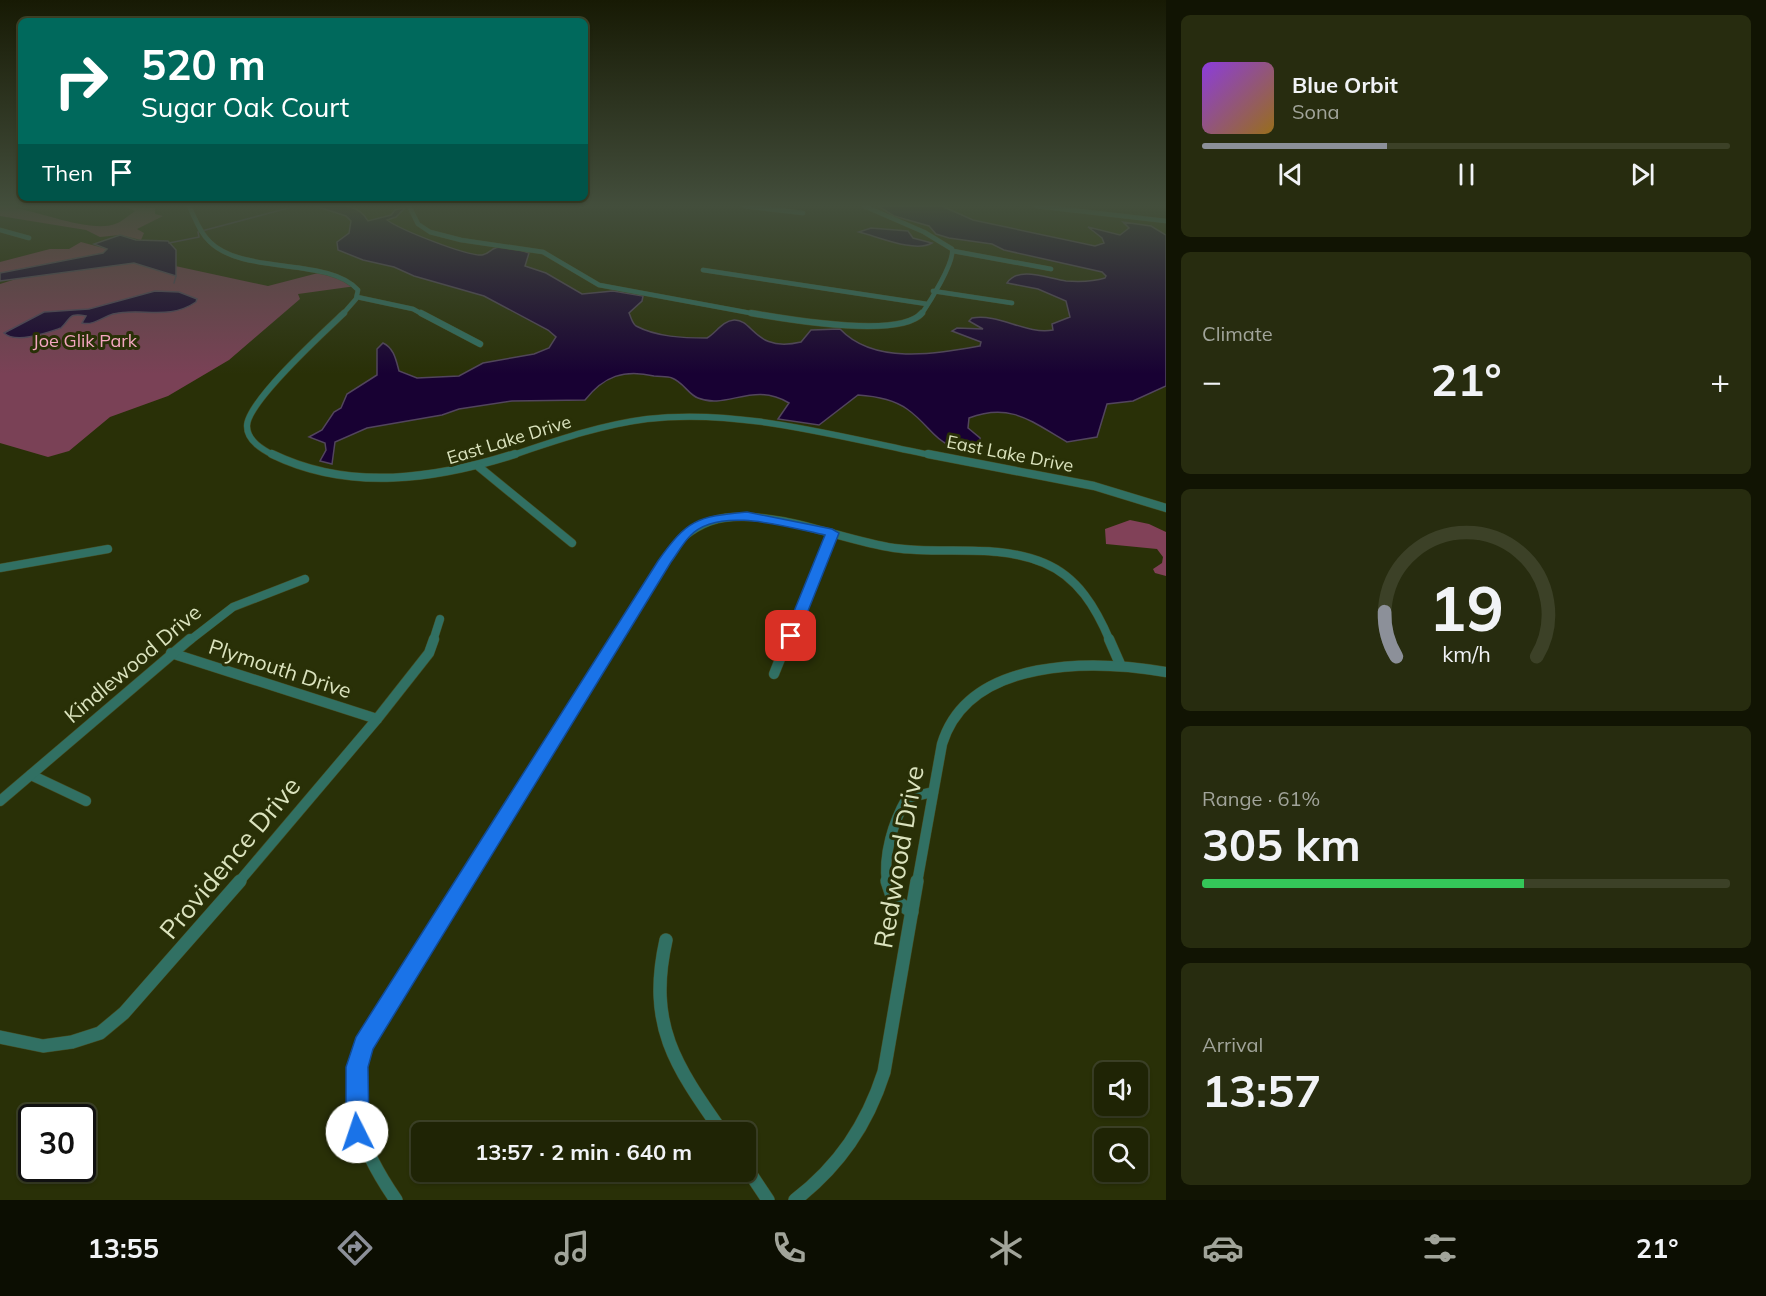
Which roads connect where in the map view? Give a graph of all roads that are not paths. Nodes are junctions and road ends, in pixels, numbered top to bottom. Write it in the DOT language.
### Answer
graph roads {
  1 [pos="265,262"];
  2 [pos="561,262"];
  3 [pos="948,262"];
  4 [pos="1013,262"];
  5 [pos="1051,269"];
  6 [pos="703,270"];
  7 [pos="933,291"];
  8 [pos="357,297"];
  9 [pos="1012,303"];
  10 [pos="927,304"];
  11 [pos="480,344"];
  12 [pos="479,467"];
  13 [pos="1166,496"];
  14 [pos="1162,506"];
  15 [pos="832,533"];
  16 [pos="572,543"];
  17 [pos="108,549"];
  18 [pos="0,568"];
  19 [pos="305,579"];
  20 [pos="440,619"];
  21 [pos="171,653"];
  22 [pos="1120,664"];
  23 [pos="1166,672"];
  24 [pos="774,674"];
  25 [pos="377,719"];
  26 [pos="31,775"];
  27 [pos="933,792"];
  28 [pos="0,801"];
  29 [pos="86,801"];
  30 [pos="912,912"];
  31 [pos="666,940"];
  32 [pos="0,1037"];
  33 [pos="715,1122"];
  34 [pos="756,1182"];
  35 [pos="396,1200"];
  36 [pos="768,1200"];
  37 [pos="795,1200"];
  1 -- 8 [label="street"];
  2 -- 10 [label="street"];
  3 -- 7 [label="street"];
  4 -- 5 [label="street"];
  6 -- 10 [label="street"];
  7 -- 9 [label="street"];
  7 -- 10 [label="street"];
  8 -- 11 [label="street"];
  8 -- 12 [label="street, East Lake Drive"];
  12 -- 14 [label="street, East Lake Drive"];
  12 -- 16 [label="street"];
  13 -- 14 [label="street"];
  15 -- 22 [label="street"];
  15 -- 24 [label="street"];
  15 -- 35 [label="street"];
  17 -- 18 [label="street"];
  19 -- 21 [label="street, Kindlewood Drive"];
  20 -- 25 [label="street, Providence Drive"];
  21 -- 25 [label="street, Plymouth Drive"];
  21 -- 26 [label="street, Kindlewood Drive"];
  22 -- 23 [label="street, Redwood Drive"];
  22 -- 27 [label="street, Redwood Drive"];
  25 -- 32 [label="street, Providence Drive"];
  26 -- 28 [label="street, Kindlewood Drive"];
  26 -- 29 [label="street"];
  27 -- 30 [label="street, Redwood Drive"];
  27 -- 30 [label="street"];
  30 -- 37 [label="street, Redwood Drive"];
  31 -- 33 [label="street"];
  34 -- 36 [label="street"];
}
